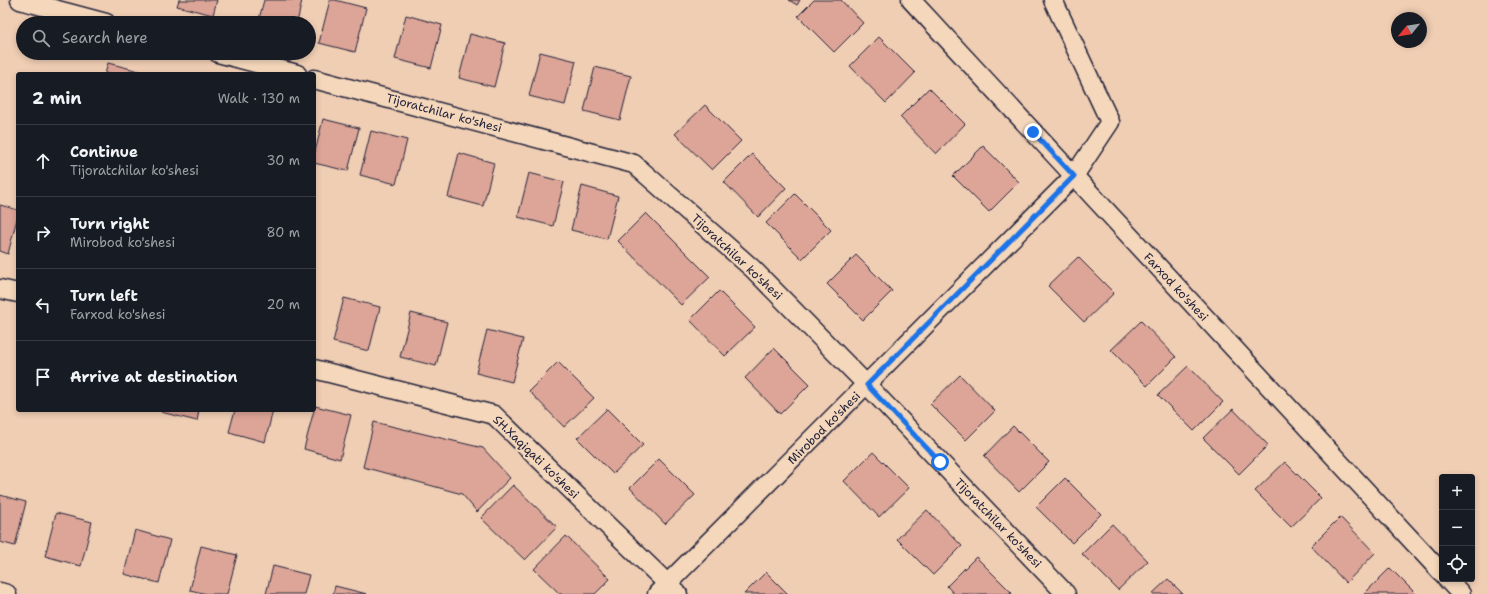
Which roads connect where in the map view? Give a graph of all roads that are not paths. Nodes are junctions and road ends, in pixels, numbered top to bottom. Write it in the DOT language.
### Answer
graph roads {
  1 [pos="20,0"];
  2 [pos="911,0"];
  3 [pos="1053,0"];
  4 [pos="80,16"];
  5 [pos="244,60"];
  6 [pos="289,72"];
  7 [pos="316,79"];
  8 [pos="1074,176"];
  9 [pos="0,288"];
  10 [pos="16,292"];
  11 [pos="316,370"];
  12 [pos="867,385"];
  13 [pos="1439,570"];
  14 [pos="1450,582"];
  15 [pos="668,591"];
  16 [pos="0,592"];
  17 [pos="7,594"];
  18 [pos="1066,594"];
  19 [pos="1461,594"];
  1 -- 4 [label="street"];
  2 -- 8 [label="street, Farxod ko'shesi"];
  3 -- 8 [label="street, Mirobod ko'shesi"];
  5 -- 6 [label="street"];
  7 -- 12 [label="street, Tijoratchilar ko'shesi"];
  8 -- 12 [label="street, Mirobod ko'shesi"];
  8 -- 13 [label="street, Farxod ko'shesi"];
  9 -- 10 [label="street"];
  11 -- 15 [label="street, SH.Xaqiqati ko'shesi"];
  12 -- 15 [label="street, Mirobod ko'shesi"];
  12 -- 18 [label="street, Tijoratchilar ko'shesi"];
  14 -- 19 [label="street"];
  16 -- 17 [label="street"];
}
